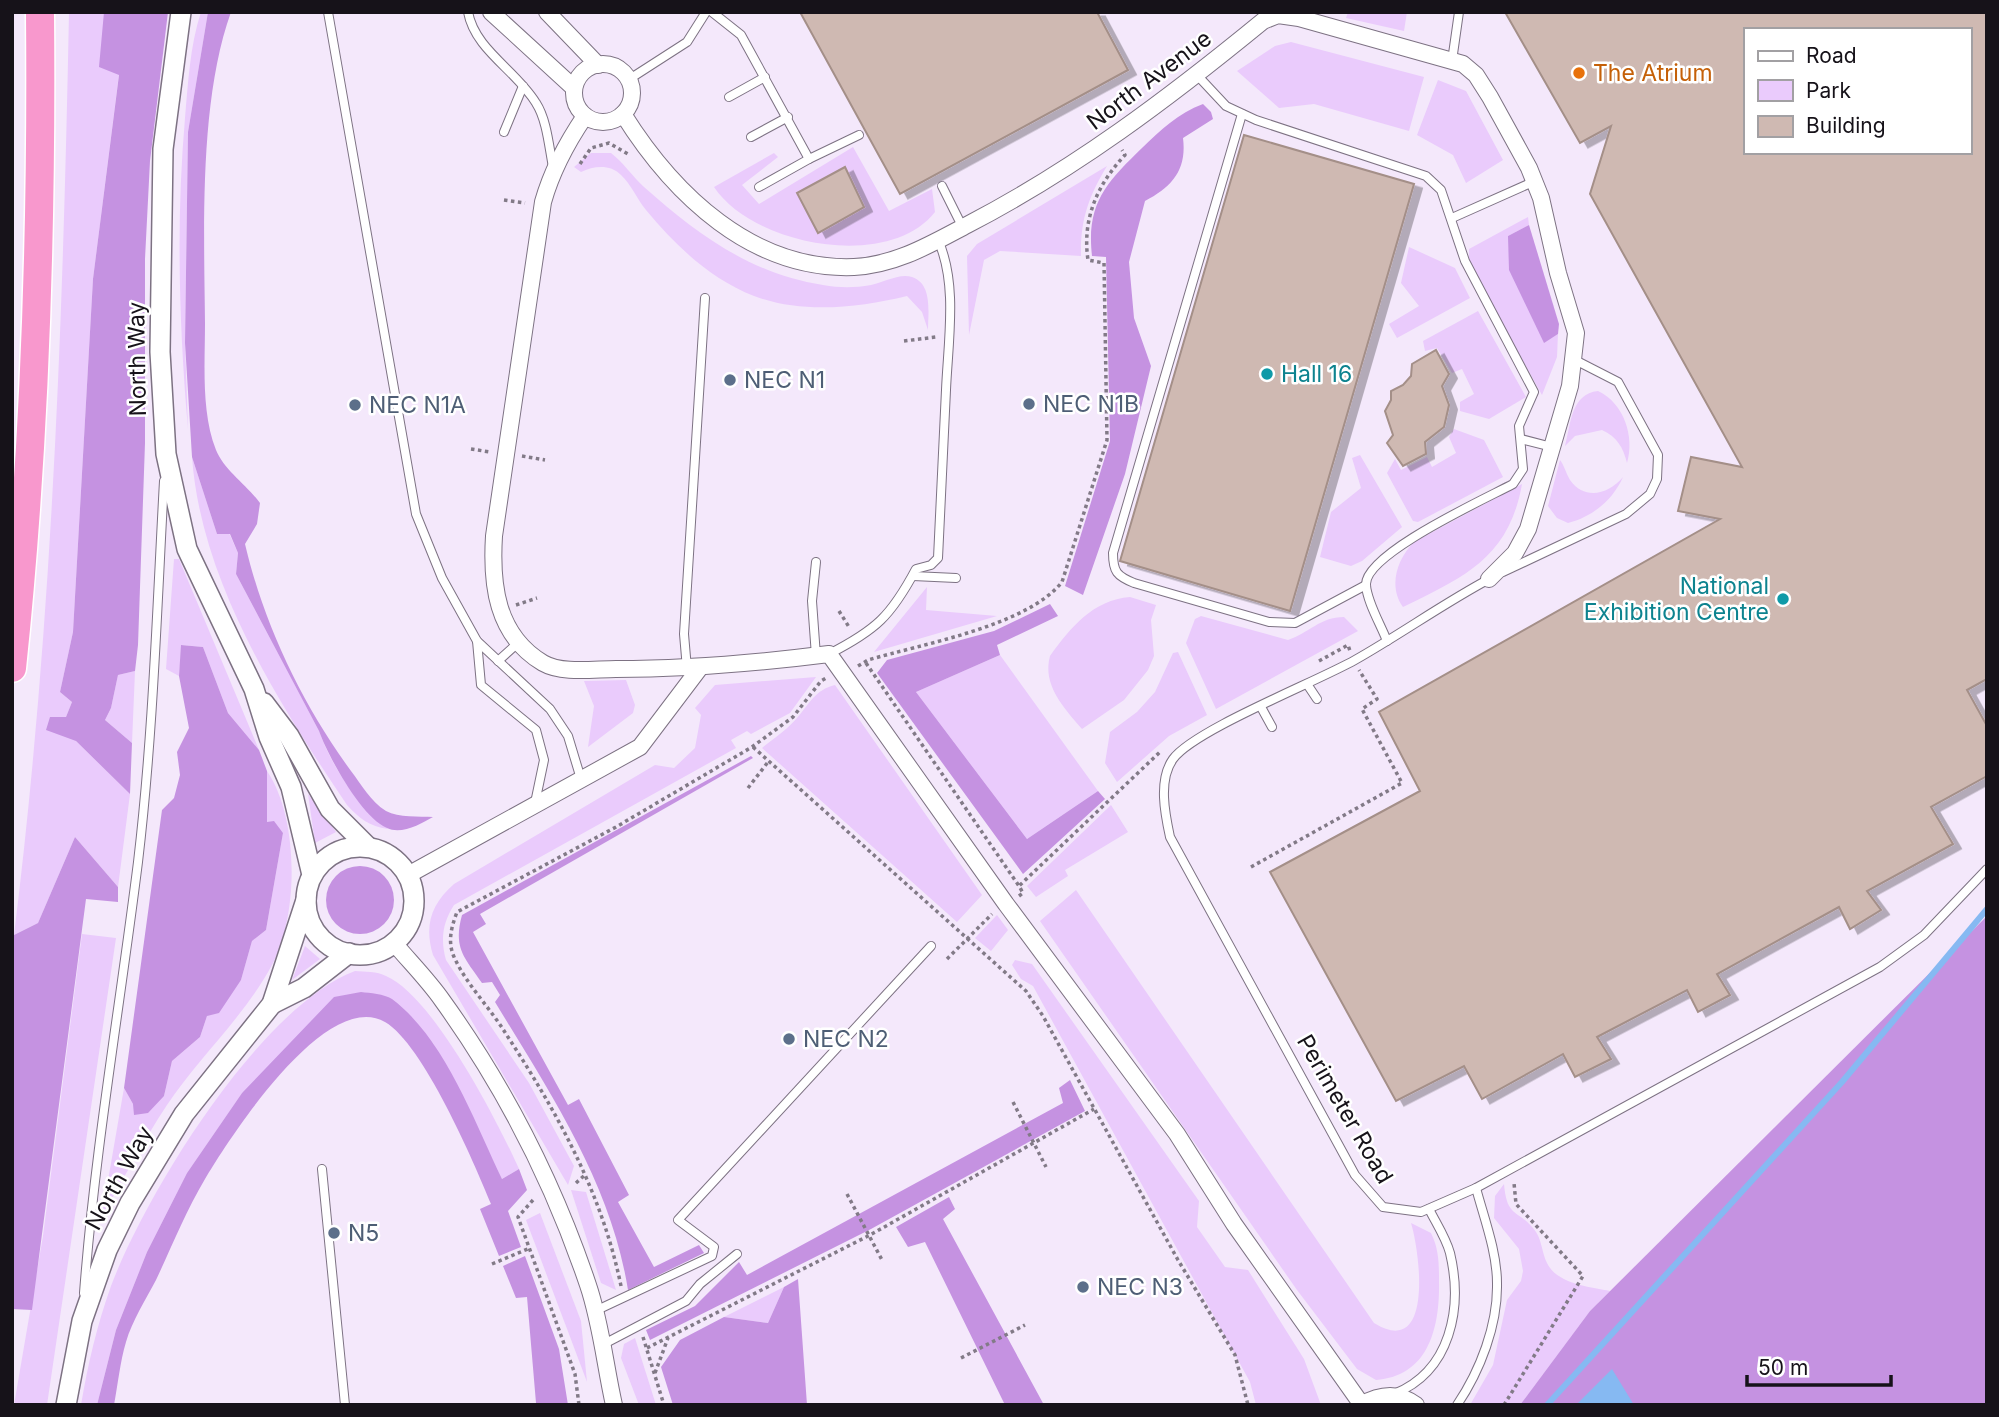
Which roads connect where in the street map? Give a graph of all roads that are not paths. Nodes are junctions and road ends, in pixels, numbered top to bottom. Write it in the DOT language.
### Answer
graph roads {
  1 [pos="40,12"];
  2 [pos="181,12"];
  3 [pos="328,12"];
  4 [pos="468,12"];
  5 [pos="491,12"];
  6 [pos="547,12"];
  7 [pos="706,12"];
  8 [pos="712,12"];
  9 [pos="1459,12"];
  10 [pos="1293,14"];
  11 [pos="1452,61"];
  12 [pos="598,65"];
  13 [pos="1197,75"];
  14 [pos="765,77"];
  15 [pos="628,80"];
  16 [pos="523,86"];
  17 [pos="574,88"];
  18 [pos="729,97"];
  19 [pos="622,114"];
  20 [pos="1242,114"];
  21 [pos="585,116"];
  22 [pos="788,117"];
  23 [pos="504,132"];
  24 [pos="859,135"];
  25 [pos="751,137"];
  26 [pos="809,159"];
  27 [pos="554,170"];
  28 [pos="1535,181"];
  29 [pos="942,186"];
  30 [pos="759,187"];
  31 [pos="1452,218"];
  32 [pos="963,228"];
  33 [pos="938,240"];
  34 [pos="705,298"];
  35 [pos="1575,360"];
  36 [pos="1521,439"];
  37 [pos="1552,447"];
  38 [pos="166,454"];
  39 [pos="816,562"];
  40 [pos="912,576"];
  41 [pos="956,578"];
  42 [pos="1489,579"];
  43 [pos="1366,585"];
  44 [pos="477,641"];
  45 [pos="520,641"];
  46 [pos="1387,641"];
  47 [pos="823,655"];
  48 [pos="498,660"];
  49 [pos="12,668"];
  50 [pos="693,669"];
  51 [pos="1307,684"];
  52 [pos="254,689"];
  53 [pos="1317,699"];
  54 [pos="1261,708"];
  55 [pos="1272,727"];
  56 [pos="581,779"];
  57 [pos="535,803"];
  58 [pos="367,846"];
  59 [pos="1987,869"];
  60 [pos="312,875"];
  61 [pos="408,875"];
  62 [pos="306,900"];
  63 [pos="394,943"];
  64 [pos="931,946"];
  65 [pos="348,953"];
  66 [pos="272,1004"];
  67 [pos="322,1169"];
  68 [pos="1476,1188"];
  69 [pos="1429,1209"];
  70 [pos="737,1254"];
  71 [pos="595,1311"];
  72 [pos="82,1321"];
  73 [pos="602,1345"];
  74 [pos="1391,1395"];
  75 [pos="66,1405"];
  76 [pos="345,1405"];
  77 [pos="614,1405"];
  78 [pos="1361,1405"];
  79 [pos="1416,1405"];
  80 [pos="1457,1405"];
  1 -- 49 [label="highway"];
  2 -- 38 [label="street, North Way"];
  3 -- 44 [label="lane"];
  4 -- 16 [label="lane"];
  5 -- 17 [label="street"];
  6 -- 12 [label="street"];
  7 -- 15 [label="lane"];
  8 -- 14 [label="lane"];
  9 -- 11 [label="lane"];
  10 -- 11 [label="street, North Avenue"];
  10 -- 13 [label="street, North Avenue"];
  11 -- 28 [label="street, North Avenue"];
  12 -- 15 [label="street"];
  12 -- 17 [label="street"];
  13 -- 20 [label="lane"];
  13 -- 32 [label="street, North Avenue"];
  14 -- 18 [label="lane"];
  14 -- 22 [label="lane"];
  15 -- 19 [label="street"];
  16 -- 23 [label="lane"];
  16 -- 27 [label="lane"];
  17 -- 21 [label="street"];
  19 -- 21 [label="street"];
  19 -- 33 [label="street, North Avenue"];
  20 -- 31 [label="lane"];
  20 -- 43 [label="lane"];
  21 -- 27 [label="street"];
  22 -- 25 [label="lane"];
  22 -- 26 [label="lane"];
  24 -- 26 [label="lane"];
  26 -- 30 [label="lane"];
  27 -- 45 [label="street"];
  28 -- 31 [label="lane"];
  28 -- 35 [label="street, North Avenue"];
  29 -- 32 [label="lane"];
  31 -- 36 [label="lane"];
  32 -- 33 [label="street, North Avenue"];
  33 -- 40 [label="lane"];
  34 -- 50 [label="lane"];
  35 -- 37 [label="street, North Avenue"];
  35 -- 42 [label="lane, Perimeter Road"];
  36 -- 37 [label="lane"];
  36 -- 43 [label="lane"];
  37 -- 42 [label="street, North Avenue"];
  38 -- 52 [label="street, North Way"];
  38 -- 72 [label="lane"];
  39 -- 47 [label="lane"];
  40 -- 41 [label="lane"];
  40 -- 47 [label="lane"];
  42 -- 46 [label="lane, Perimeter Road"];
  43 -- 46 [label="lane"];
  44 -- 48 [label="lane"];
  44 -- 57 [label="lane"];
  45 -- 48 [label="lane"];
  45 -- 50 [label="street"];
  46 -- 51 [label="lane, Perimeter Road"];
  47 -- 50 [label="street"];
  47 -- 78 [label="street"];
  48 -- 56 [label="lane"];
  50 -- 56 [label="street"];
  51 -- 53 [label="lane"];
  51 -- 54 [label="lane, Perimeter Road"];
  52 -- 58 [label="street, North Way"];
  52 -- 60 [label="street, North Way"];
  54 -- 55 [label="lane"];
  54 -- 69 [label="lane, Perimeter Road"];
  56 -- 57 [label="street"];
  57 -- 61 [label="street"];
  58 -- 60 [label="street"];
  58 -- 61 [label="street"];
  59 -- 68 [label="lane, Perimeter Road"];
  60 -- 62 [label="street"];
  61 -- 63 [label="street"];
  62 -- 65 [label="street"];
  62 -- 66 [label="street, North Way"];
  63 -- 65 [label="street"];
  63 -- 71 [label="street"];
  64 -- 71 [label="lane"];
  65 -- 66 [label="street, North Way"];
  66 -- 72 [label="street, North Way"];
  67 -- 76 [label="lane"];
  68 -- 69 [label="lane, Perimeter Road"];
  68 -- 80 [label="lane"];
  69 -- 74 [label="lane"];
  70 -- 73 [label="lane"];
  71 -- 73 [label="street"];
  72 -- 75 [label="street, North Way"];
  73 -- 77 [label="street"];
  74 -- 78 [label="street"];
  74 -- 79 [label="street"];
}
